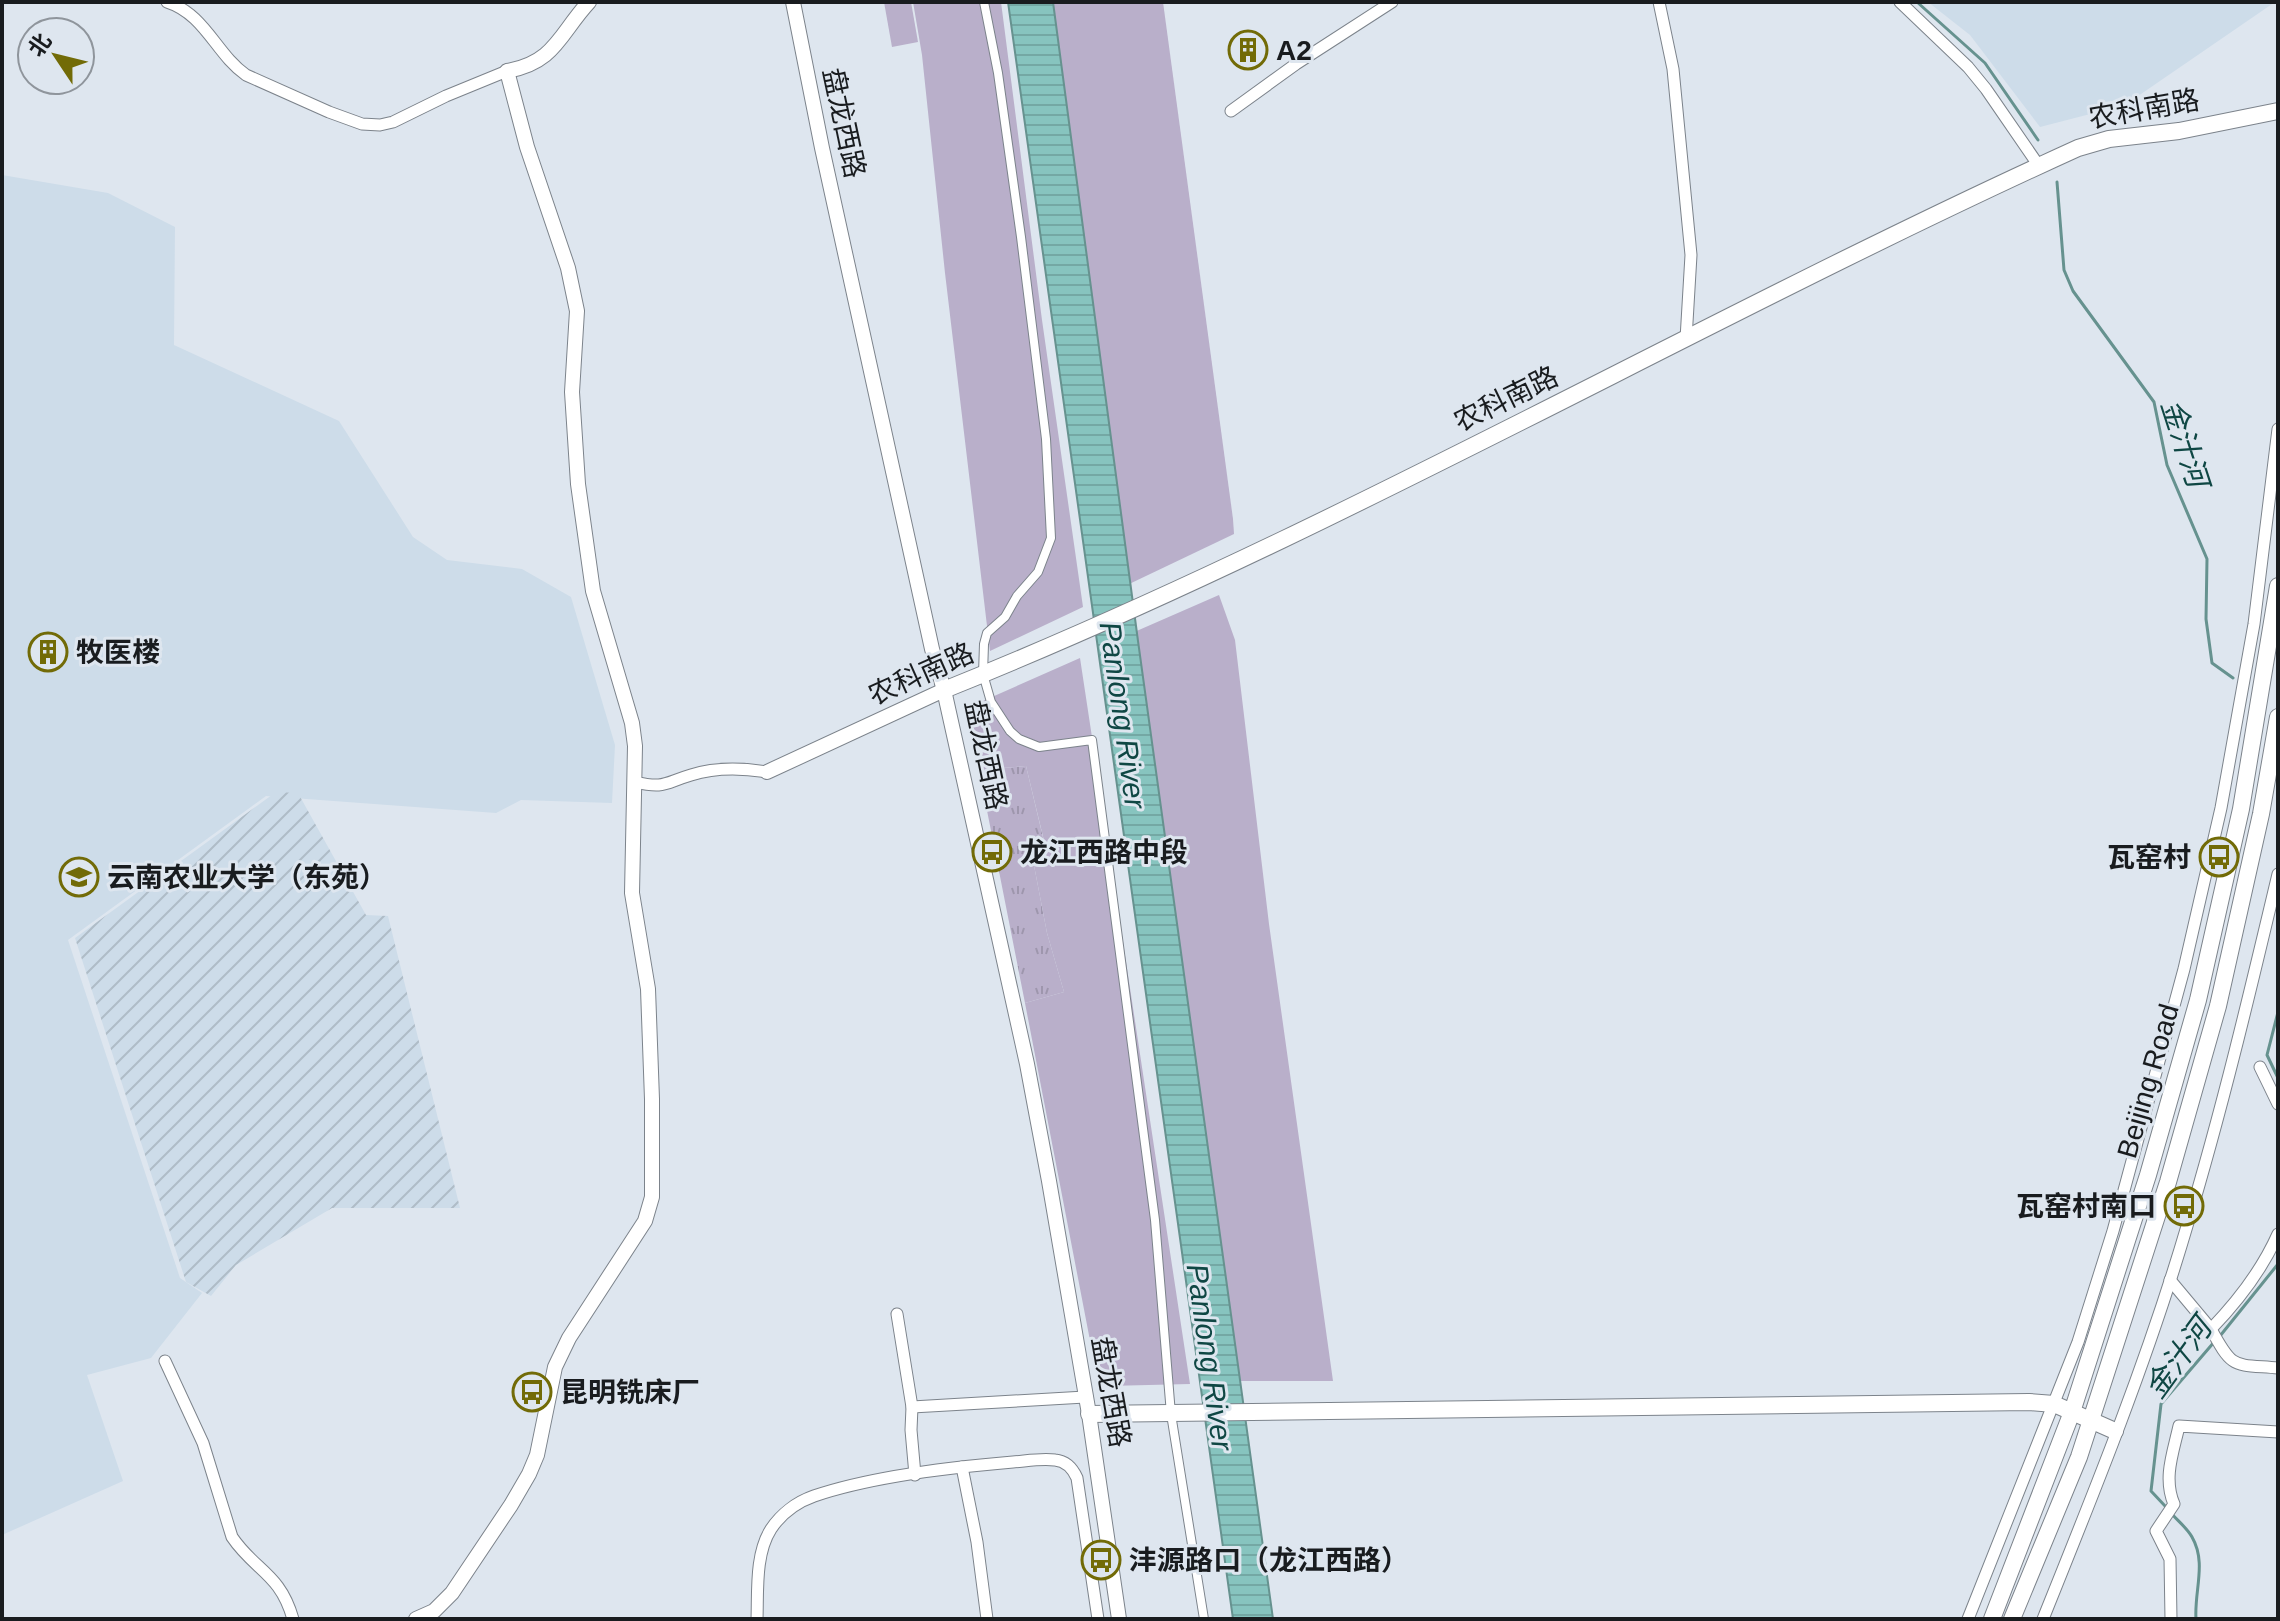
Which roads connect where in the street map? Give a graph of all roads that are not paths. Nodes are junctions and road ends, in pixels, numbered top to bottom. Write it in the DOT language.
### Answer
graph roads {
  1 [pos="167,2"];
  2 [pos="793,2"];
  3 [pos="984,2"];
  4 [pos="1392,2"];
  5 [pos="1659,2"];
  6 [pos="1900,2"];
  7 [pos="583,4"];
  8 [pos="507,71"];
  9 [pos="1231,111"];
  10 [pos="2278,111"];
  11 [pos="2039,166"];
  12 [pos="1686,339"];
  13 [pos="2278,429"];
  14 [pos="2278,586"];
  15 [pos="983,674"];
  16 [pos="944,690"];
  17 [pos="2278,717"];
  18 [pos="767,772"];
  19 [pos="635,782"];
  20 [pos="2278,874"];
  21 [pos="2260,1067"];
  22 [pos="2278,1104"];
  23 [pos="2278,1234"];
  24 [pos="2170,1280"];
  25 [pos="897,1314"];
  26 [pos="2211,1329"];
  27 [pos="165,1361"];
  28 [pos="2278,1368"];
  29 [pos="2054,1404"];
  30 [pos="1087,1406"];
  31 [pos="912,1407"];
  32 [pos="2072,1412"];
  33 [pos="1171,1414"];
  34 [pos="2091,1419"];
  35 [pos="2115,1431"];
  36 [pos="2278,1432"];
  37 [pos="962,1467"];
  38 [pos="915,1475"];
  39 [pos="293,1619"];
  40 [pos="416,1619"];
  41 [pos="757,1619"];
  42 [pos="987,1619"];
  43 [pos="1098,1619"];
  44 [pos="1119,1619"];
  45 [pos="1204,1619"];
  46 [pos="1968,1619"];
  47 [pos="1992,1619"];
  48 [pos="2012,1619"];
  49 [pos="2043,1619"];
  50 [pos="2171,1619"];
  1 -- 8 [label="street"];
  2 -- 16 [label="street, 盘龙西路"];
  3 -- 15 [label="street"];
  4 -- 9 [label="street"];
  5 -- 12 [label="street"];
  6 -- 11 [label="street"];
  7 -- 8 [label="street"];
  8 -- 19 [label="street"];
  10 -- 11 [label="main road, 农科南路"];
  11 -- 12 [label="main road, 农科南路"];
  12 -- 15 [label="main road, 农科南路"];
  13 -- 29 [label="street"];
  14 -- 32 [label="main road, Beijing Road"];
  15 -- 16 [label="main road, 农科南路"];
  15 -- 33 [label="street"];
  16 -- 18 [label="street, 农科南路"];
  16 -- 30 [label="street, 盘龙西路"];
  17 -- 34 [label="main road, Beijing Road"];
  18 -- 19 [label="street"];
  19 -- 40 [label="street"];
  20 -- 24 [label="street"];
  21 -- 22 [label="street"];
  23 -- 26 [label="street"];
  24 -- 26 [label="street"];
  24 -- 35 [label="street"];
  25 -- 31 [label="street"];
  26 -- 28 [label="street"];
  27 -- 39 [label="street"];
  29 -- 32 [label="main road"];
  29 -- 33 [label="main road"];
  29 -- 46 [label="street"];
  30 -- 31 [label="street"];
  30 -- 33 [label="main road"];
  30 -- 44 [label="street, 盘龙西路"];
  31 -- 38 [label="street"];
  32 -- 34 [label="main road"];
  32 -- 47 [label="main road, Beijing Road"];
  33 -- 45 [label="street"];
  34 -- 35 [label="main road"];
  34 -- 48 [label="main road, Beijing Road"];
  35 -- 49 [label="street"];
  36 -- 50 [label="street"];
  37 -- 38 [label="street"];
  37 -- 42 [label="street"];
  37 -- 43 [label="street"];
  38 -- 41 [label="street"];
}
